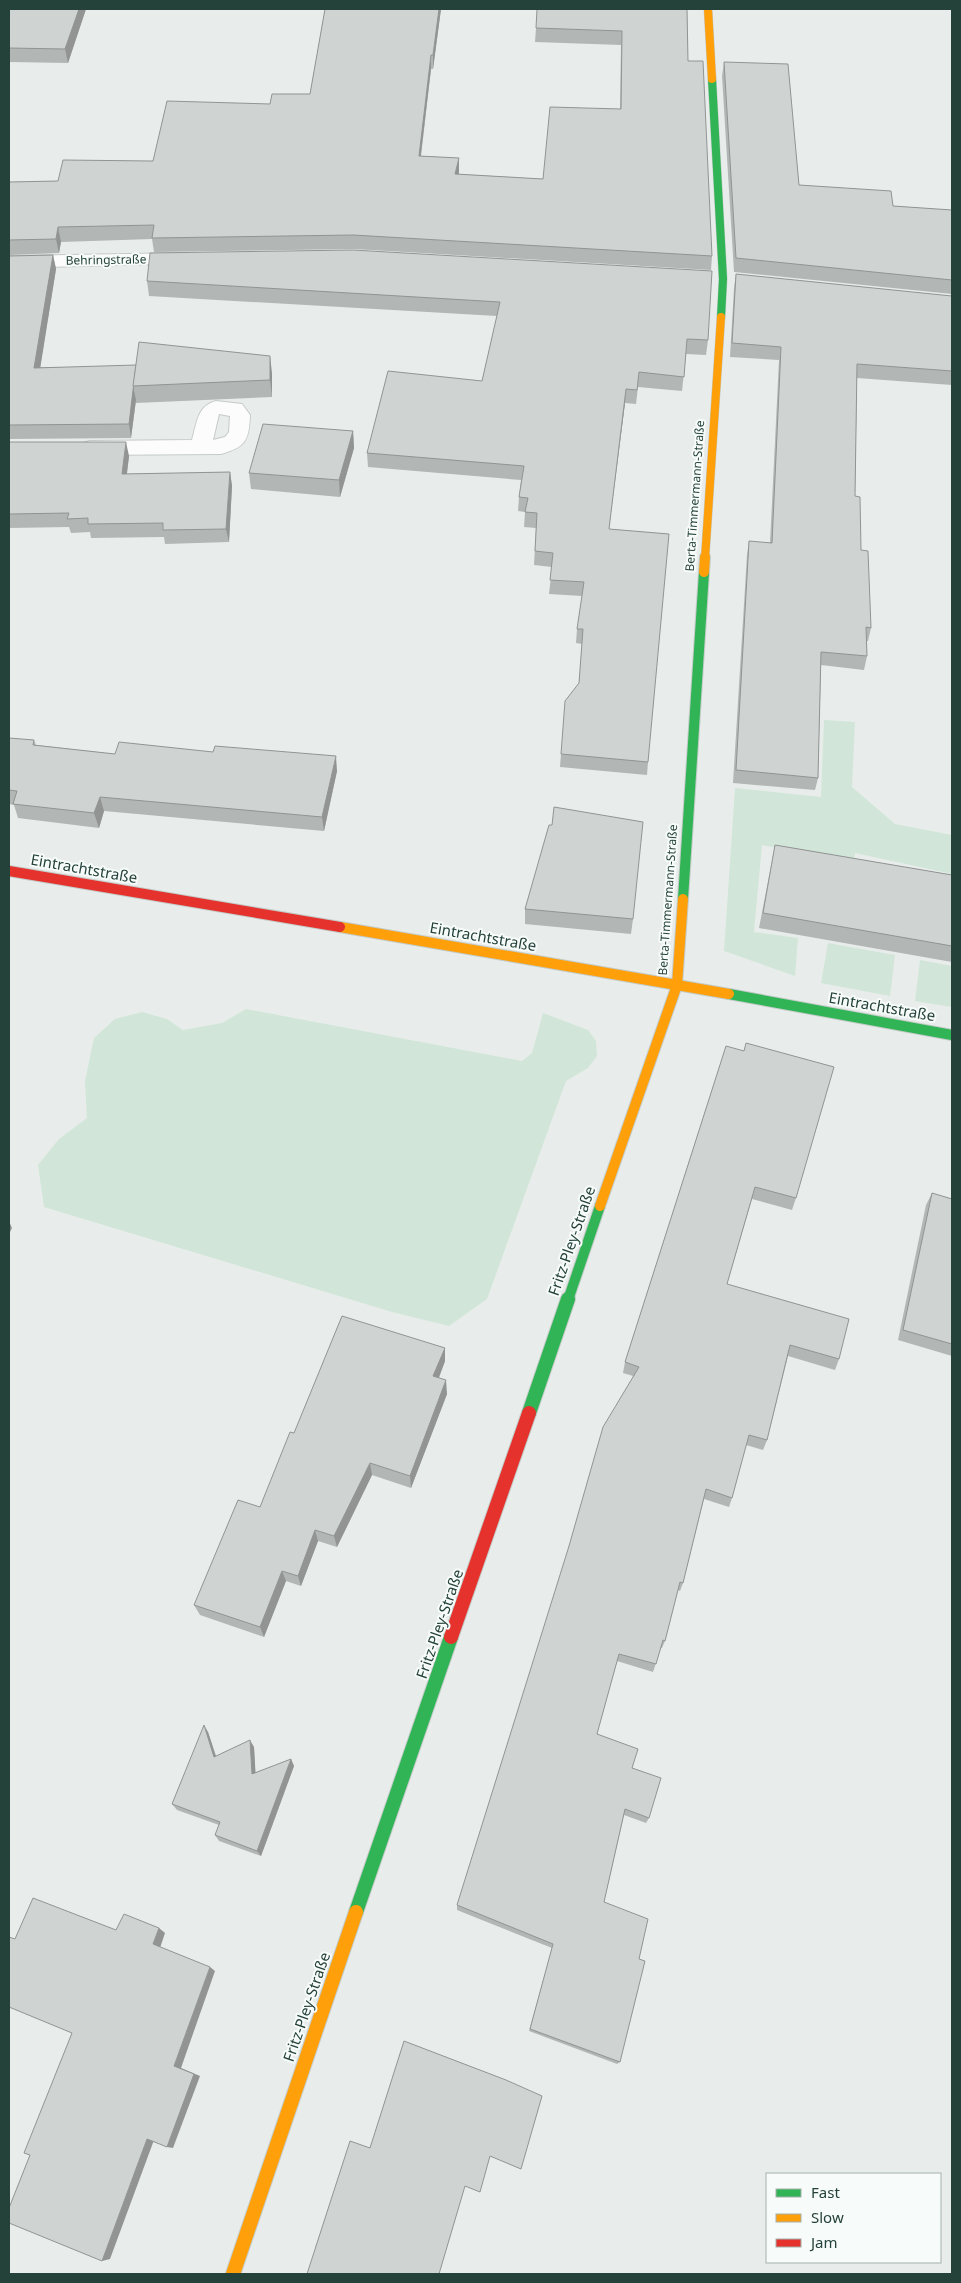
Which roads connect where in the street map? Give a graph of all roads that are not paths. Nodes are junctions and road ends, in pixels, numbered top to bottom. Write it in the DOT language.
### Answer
graph roads {
  1 [pos="708,9"];
  2 [pos="206,259"];
  3 [pos="9,262"];
  4 [pos="703,278"];
  5 [pos="723,279"];
  6 [pos="742,281"];
  7 [pos="202,447"];
  8 [pos="67,448"];
  9 [pos="9,871"];
  10 [pos="676,985"];
  11 [pos="952,1035"];
  12 [pos="233,2274"];
  1 -- 5 [label="street, Berta-Timmermann-Straße"];
  2 -- 3 [label="street, Behringstraße"];
  4 -- 5 [label="street"];
  5 -- 6 [label="street"];
  5 -- 10 [label="street, Berta-Timmermann-Straße"];
  7 -- 8 [label="street"];
  9 -- 10 [label="street, Eintrachtstraße"];
  10 -- 11 [label="street, Eintrachtstraße"];
  10 -- 12 [label="street, Fritz-Pley-Straße"];
}
